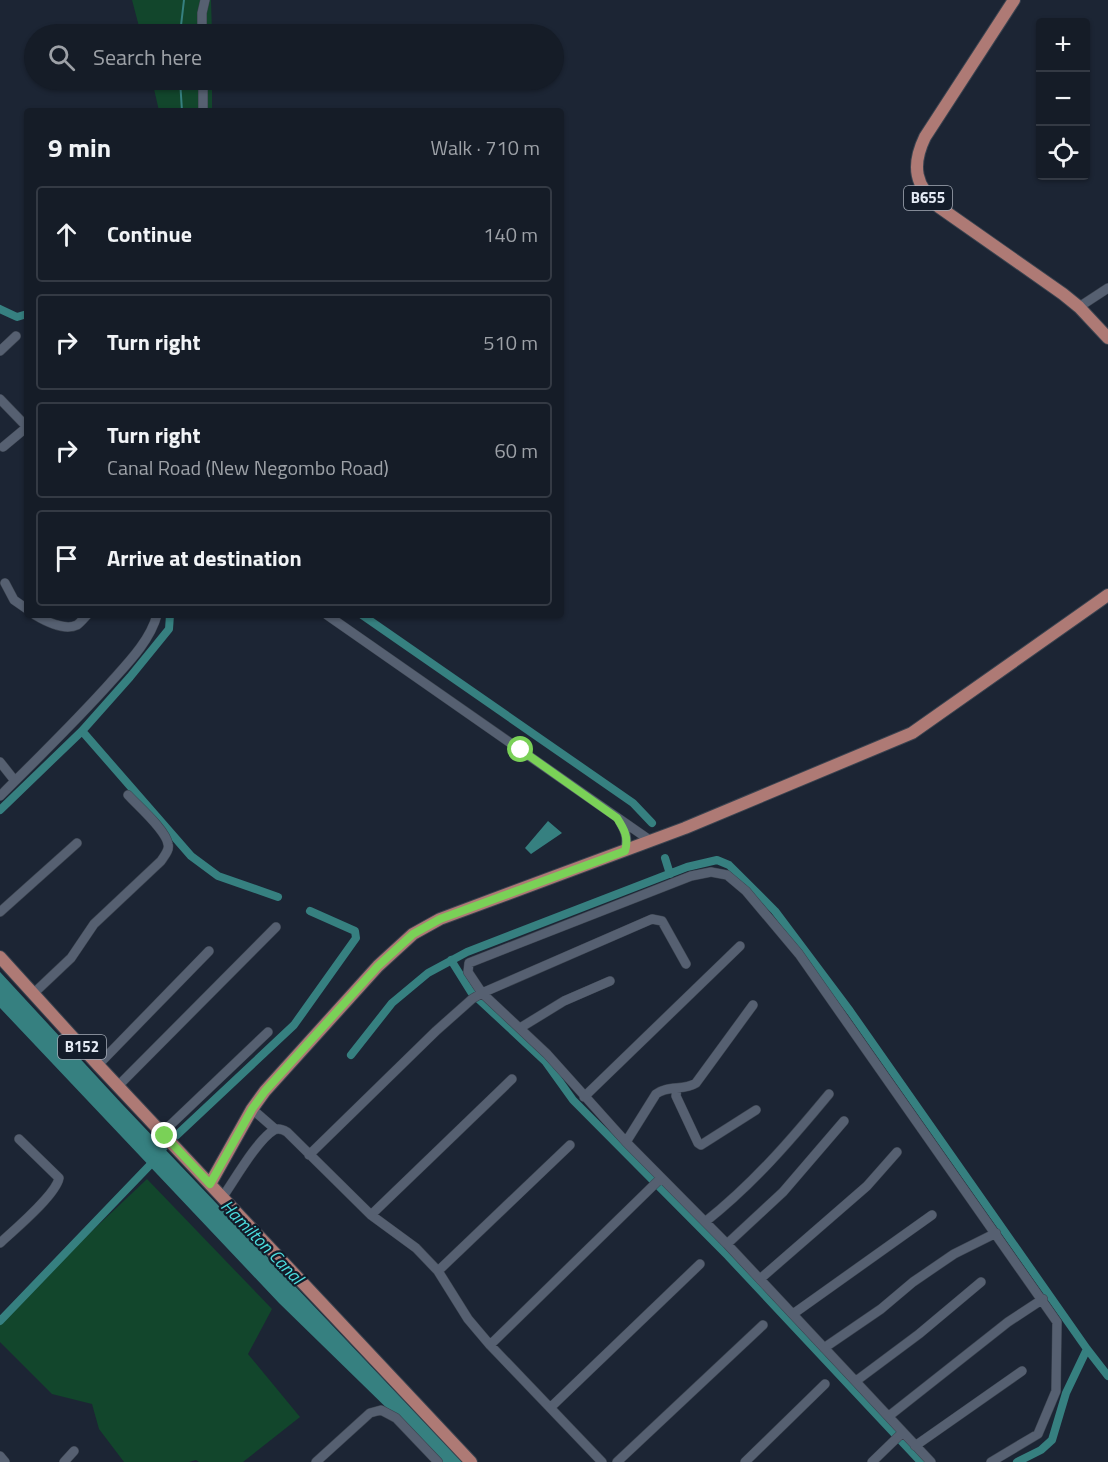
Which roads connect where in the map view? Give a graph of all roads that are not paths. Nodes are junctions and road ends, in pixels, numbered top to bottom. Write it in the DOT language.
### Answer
graph roads {
  1 [pos="205,0"];
  2 [pos="1014,0"];
  3 [pos="202,24"];
  4 [pos="203,90"];
  5 [pos="203,108"];
  6 [pos="1108,288"];
  7 [pos="1079,308"];
  8 [pos="16,336"];
  9 [pos="1108,338"];
  10 [pos="0,351"];
  11 [pos="0,399"];
  12 [pos="24,424"];
  13 [pos="24,430"];
  14 [pos="3,447"];
  15 [pos="6,584"];
  16 [pos="1108,595"];
  17 [pos="24,607"];
  18 [pos="42,618"];
  19 [pos="84,618"];
  20 [pos="156,618"];
  21 [pos="331,618"];
  22 [pos="0,762"];
  23 [pos="15,781"];
  24 [pos="128,795"];
  25 [pos="0,796"];
  26 [pos="617,818"];
  27 [pos="651,841"];
  28 [pos="77,843"];
  29 [pos="625,851"];
  30 [pos="0,912"];
  31 [pos="276,927"];
  32 [pos="740,946"];
  33 [pos="209,951"];
  34 [pos="0,957"];
  35 [pos="686,964"];
  36 [pos="610,981"];
  37 [pos="34,993"];
  38 [pos="478,995"];
  39 [pos="753,1005"];
  40 [pos="520,1028"];
  41 [pos="268,1032"];
  42 [pos="98,1065"];
  43 [pos="512,1079"];
  44 [pos="117,1086"];
  45 [pos="677,1088"];
  46 [pos="829,1094"];
  47 [pos="584,1096"];
  48 [pos="252,1109"];
  49 [pos="756,1110"];
  50 [pos="844,1120"];
  51 [pos="275,1130"];
  52 [pos="163,1134"];
  53 [pos="19,1139"];
  54 [pos="626,1142"];
  55 [pos="570,1145"];
  56 [pos="897,1152"];
  57 [pos="309,1155"];
  58 [pos="657,1182"];
  59 [pos="210,1184"];
  60 [pos="222,1198"];
  61 [pos="371,1215"];
  62 [pos="932,1215"];
  63 [pos="705,1222"];
  64 [pos="996,1233"];
  65 [pos="0,1244"];
  66 [pos="727,1244"];
  67 [pos="700,1264"];
  68 [pos="438,1271"];
  69 [pos="760,1279"];
  70 [pos="981,1282"];
  71 [pos="1043,1299"];
  72 [pos="793,1314"];
  73 [pos="763,1325"];
  74 [pos="490,1345"];
  75 [pos="824,1348"];
  76 [pos="1022,1371"];
  77 [pos="856,1382"];
  78 [pos="825,1384"];
  79 [pos="551,1407"];
  80 [pos="889,1416"];
  81 [pos="899,1436"];
  82 [pos="915,1446"];
  83 [pos="74,1451"];
  84 [pos="0,1456"];
  85 [pos="5,1462"];
  86 [pos="64,1462"];
  87 [pos="316,1462"];
  88 [pos="438,1462"];
  89 [pos="471,1462"];
  90 [pos="602,1462"];
  91 [pos="617,1462"];
  92 [pos="745,1462"];
  93 [pos="872,1462"];
  94 [pos="931,1462"];
  95 [pos="991,1462"];
  1 -- 3 [label="street"];
  2 -- 7 [label="main road, B655"];
  4 -- 5 [label="street"];
  6 -- 7 [label="street"];
  7 -- 9 [label="main road, B655"];
  8 -- 10 [label="street"];
  11 -- 12 [label="street"];
  13 -- 14 [label="street"];
  15 -- 17 [label="street"];
  16 -- 27 [label="main road"];
  18 -- 19 [label="street"];
  20 -- 23 [label="street"];
  21 -- 26 [label="street"];
  22 -- 23 [label="street"];
  23 -- 25 [label="street"];
  24 -- 37 [label="street"];
  26 -- 27 [label="street"];
  26 -- 29 [label="street"];
  27 -- 29 [label="main road"];
  28 -- 30 [label="street"];
  29 -- 48 [label="main road"];
  31 -- 44 [label="street"];
  32 -- 47 [label="street"];
  33 -- 42 [label="street"];
  34 -- 37 [label="main road, B152"];
  35 -- 38 [label="street"];
  36 -- 40 [label="street"];
  37 -- 42 [label="main road, B152"];
  38 -- 40 [label="street"];
  38 -- 57 [label="street"];
  38 -- 64 [label="street"];
  39 -- 45 [label="street"];
  40 -- 47 [label="street"];
  41 -- 52 [label="street"];
  42 -- 44 [label="main road, B152"];
  43 -- 61 [label="street"];
  44 -- 52 [label="main road, B152"];
  45 -- 49 [label="street"];
  45 -- 54 [label="street"];
  46 -- 63 [label="street"];
  47 -- 54 [label="street"];
  48 -- 51 [label="street"];
  48 -- 59 [label="main road"];
  50 -- 66 [label="street"];
  51 -- 57 [label="street"];
  51 -- 60 [label="street"];
  52 -- 59 [label="main road, B152"];
  53 -- 65 [label="street"];
  54 -- 58 [label="street"];
  55 -- 68 [label="street"];
  56 -- 69 [label="street"];
  57 -- 61 [label="street"];
  58 -- 63 [label="street"];
  58 -- 74 [label="street"];
  59 -- 60 [label="main road, B152"];
  60 -- 89 [label="main road, B152"];
  61 -- 68 [label="street"];
  62 -- 72 [label="street"];
  63 -- 66 [label="street"];
  64 -- 71 [label="street"];
  64 -- 75 [label="street"];
  66 -- 69 [label="street"];
  67 -- 79 [label="street"];
  68 -- 74 [label="street"];
  69 -- 72 [label="street"];
  70 -- 77 [label="street"];
  71 -- 80 [label="street"];
  71 -- 95 [label="street"];
  72 -- 75 [label="street"];
  73 -- 91 [label="street"];
  74 -- 79 [label="street"];
  75 -- 77 [label="street"];
  76 -- 82 [label="street"];
  77 -- 80 [label="street"];
  78 -- 92 [label="street"];
  79 -- 90 [label="street"];
  80 -- 81 [label="street"];
  81 -- 82 [label="street"];
  81 -- 93 [label="street"];
  82 -- 94 [label="street"];
  83 -- 86 [label="street"];
  84 -- 85 [label="street"];
  87 -- 88 [label="street"];
}
